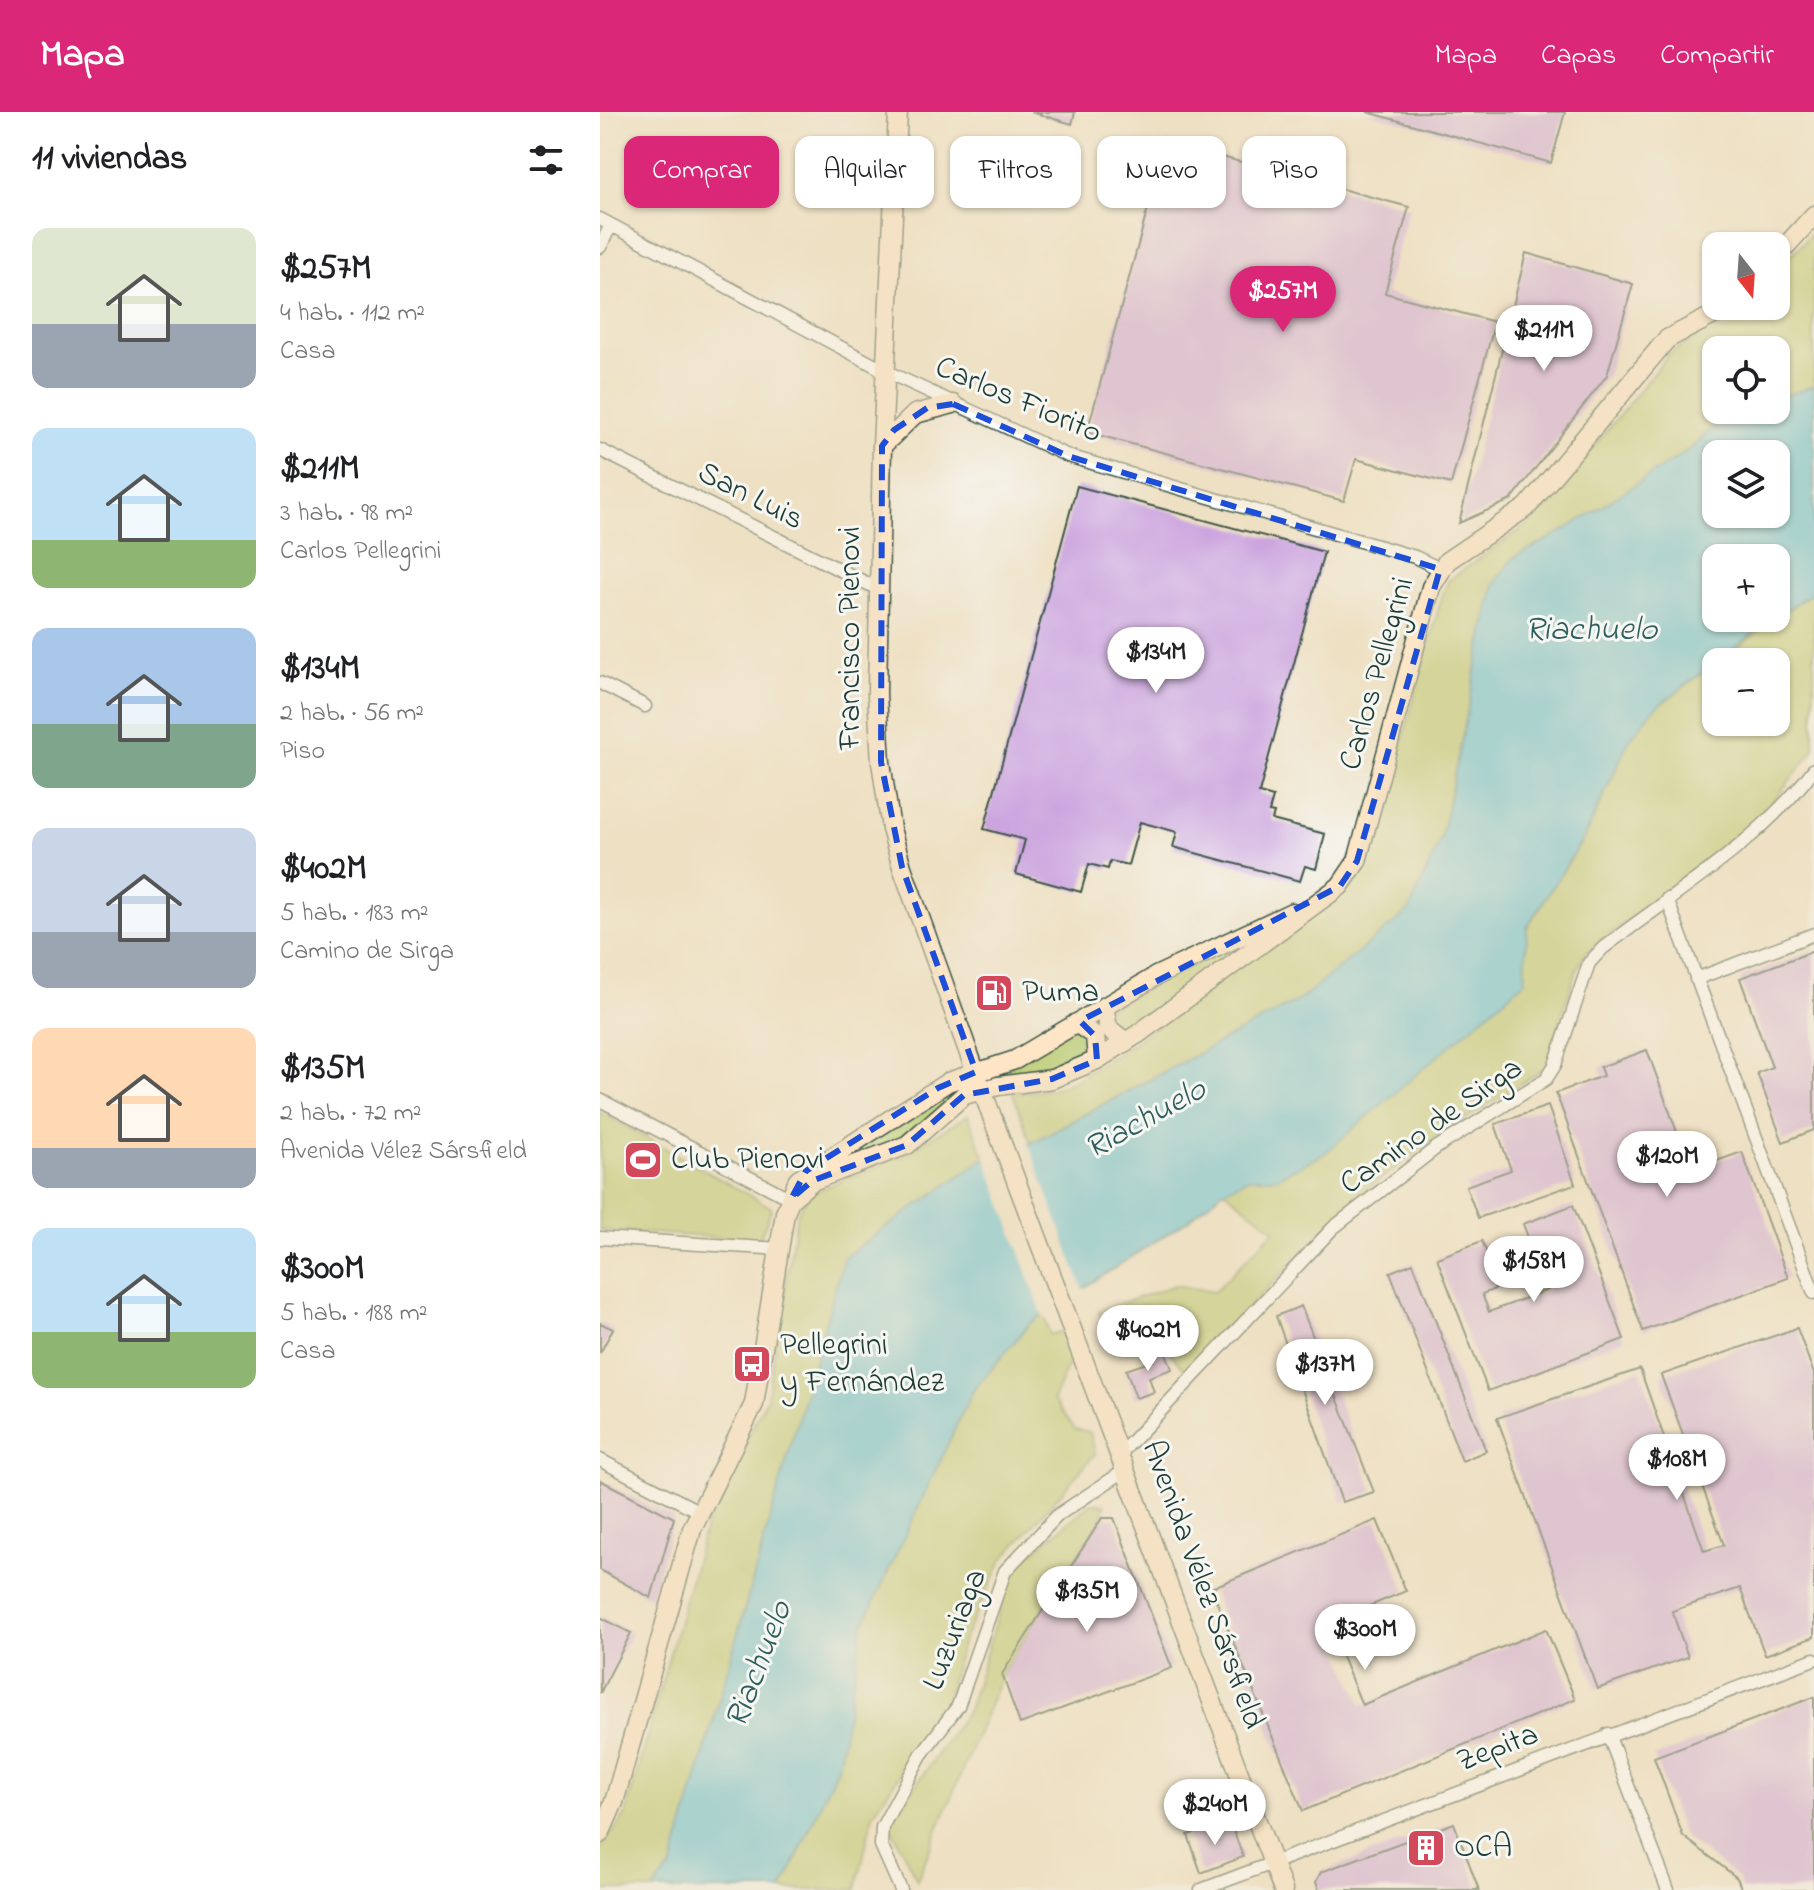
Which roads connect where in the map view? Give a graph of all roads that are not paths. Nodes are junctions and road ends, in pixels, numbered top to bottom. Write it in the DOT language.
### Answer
graph roads {
  1 [pos="898,112"];
  2 [pos="1814,215"];
  3 [pos="606,222"];
  4 [pos="1790,242"];
  5 [pos="600,247"];
  6 [pos="1704,320"];
  7 [pos="885,371"];
  8 [pos="953,404"];
  9 [pos="882,446"];
  10 [pos="600,450"];
  11 [pos="1440,569"];
  12 [pos="878,589"];
  13 [pos="600,683"];
  14 [pos="645,706"];
  15 [pos="1814,769"];
  16 [pos="1331,894"];
  17 [pos="1667,899"];
  18 [pos="1814,934"];
  19 [pos="1696,979"];
  20 [pos="1104,1006"];
  21 [pos="1076,1023"];
  22 [pos="1126,1042"];
  23 [pos="1097,1060"];
  24 [pos="979,1081"];
  25 [pos="600,1100"];
  26 [pos="887,1121"];
  27 [pos="1003,1144"];
  28 [pos="901,1149"];
  29 [pos="791,1199"];
  30 [pos="600,1238"];
  31 [pos="780,1249"];
  32 [pos="1814,1293"];
  33 [pos="600,1460"];
  34 [pos="1124,1461"];
  35 [pos="698,1511"];
  36 [pos="1814,1659"];
  37 [pos="1608,1734"];
  38 [pos="600,1834"];
  39 [pos="1273,1862"];
  40 [pos="901,1890"];
  41 [pos="1201,1890"];
  42 [pos="1283,1890"];
  43 [pos="1668,1890"];
  1 -- 7 [label="street, Francisco Pienovi"];
  2 -- 4 [label="street"];
  3 -- 5 [label="street"];
  3 -- 7 [label="street, Carlos Fiorito"];
  6 -- 11 [label="street, Carlos Pellegrini"];
  7 -- 8 [label="street, Carlos Fiorito"];
  7 -- 9 [label="street, Francisco Pienovi"];
  8 -- 9 [label="street"];
  8 -- 11 [label="street, Carlos Fiorito"];
  9 -- 12 [label="street, Francisco Pienovi"];
  10 -- 12 [label="street, San Luis"];
  11 -- 16 [label="street, Carlos Pellegrini"];
  12 -- 24 [label="street, Francisco Pienovi"];
  13 -- 14 [label="street"];
  15 -- 17 [label="street, Camino de Sirga"];
  16 -- 20 [label="street, Carlos Pellegrini"];
  16 -- 22 [label="street, Carlos Pellegrini"];
  17 -- 19 [label="street"];
  17 -- 34 [label="street, Camino de Sirga"];
  18 -- 19 [label="street"];
  19 -- 32 [label="street"];
  20 -- 21 [label="street, Carlos Pellegrini"];
  20 -- 22 [label="street"];
  21 -- 23 [label="street"];
  21 -- 24 [label="street, Carlos Pellegrini"];
  22 -- 23 [label="street, Carlos Pellegrini"];
  23 -- 24 [label="street, Carlos Pellegrini"];
  24 -- 26 [label="street, Carlos Pellegrini"];
  24 -- 27 [label="street, Francisco Pienovi"];
  24 -- 28 [label="street, Carlos Pellegrini"];
  25 -- 29 [label="street"];
  26 -- 28 [label="street"];
  26 -- 29 [label="street, Carlos Pellegrini"];
  27 -- 34 [label="street, Avenida Vélez Sársfield"];
  28 -- 29 [label="street, Carlos Pellegrini"];
  29 -- 31 [label="street, Carlos Pellegrini"];
  30 -- 31 [label="street"];
  31 -- 35 [label="street, Carlos Pellegrini"];
  33 -- 35 [label="street"];
  34 -- 39 [label="street, Avenida Vélez Sársfield"];
  34 -- 40 [label="street, Luzuriaga"];
  35 -- 38 [label="street, Carlos Pellegrini"];
  36 -- 37 [label="street, Zepita"];
  37 -- 39 [label="street, Zepita"];
  37 -- 43 [label="street"];
  39 -- 41 [label="street, Zepita"];
  39 -- 42 [label="street, Avenida Vélez Sársfield"];
}
